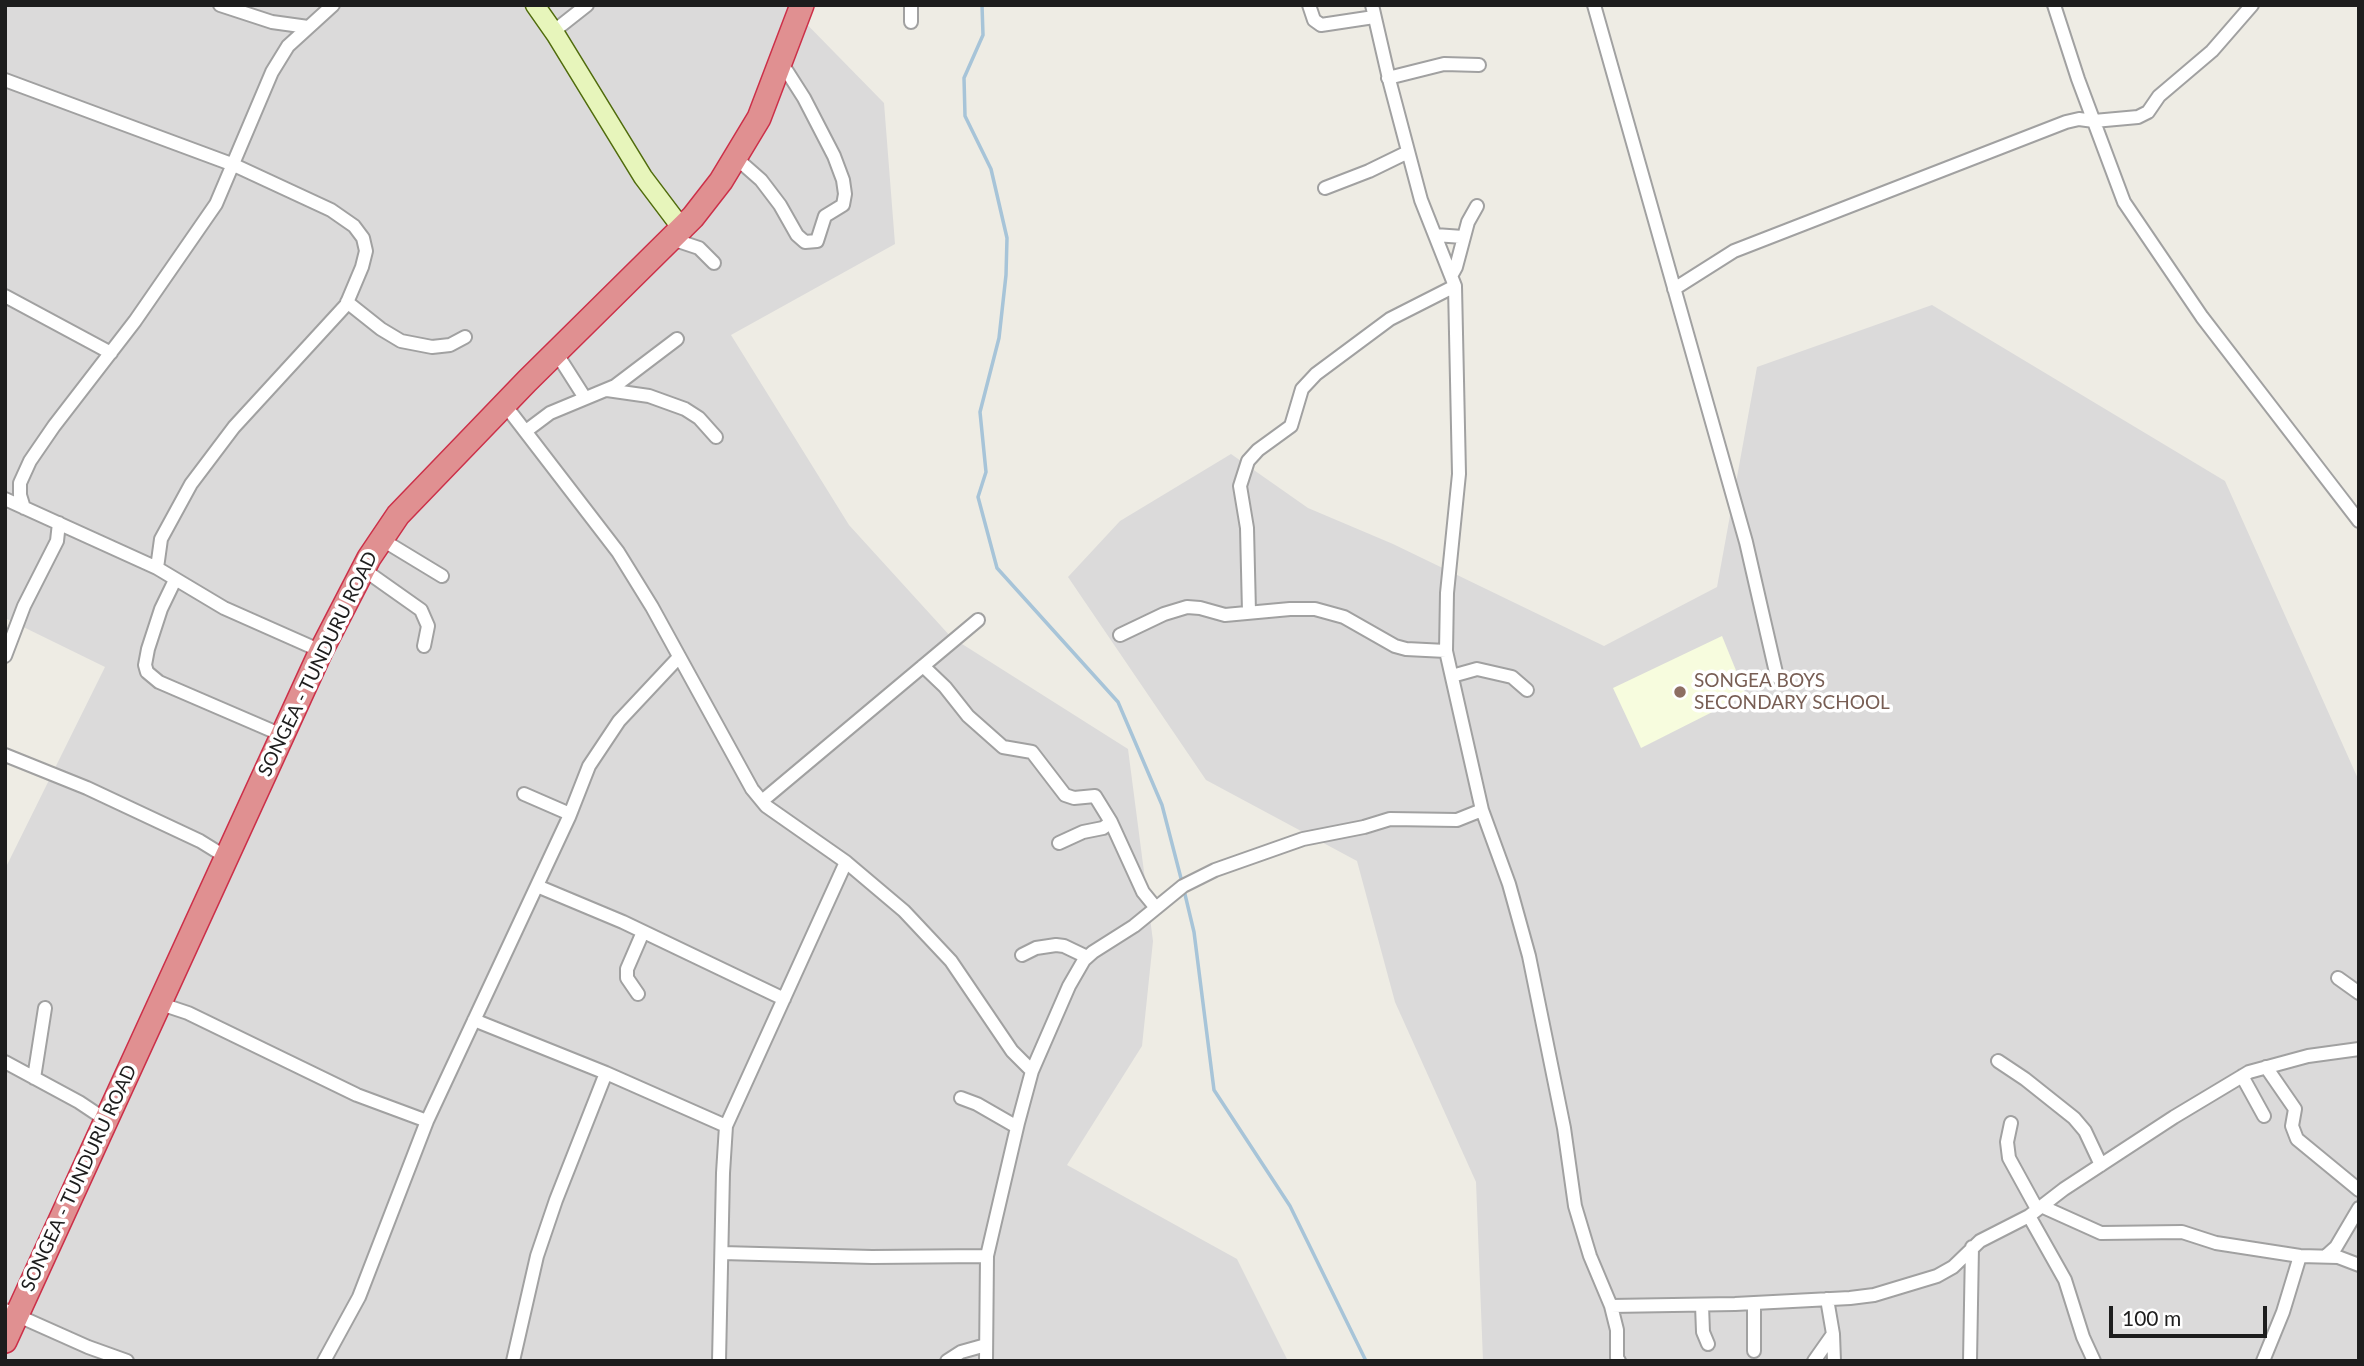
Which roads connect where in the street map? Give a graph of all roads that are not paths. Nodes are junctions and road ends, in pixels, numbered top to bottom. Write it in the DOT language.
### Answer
graph roads {
  1 [pos="220,5"];
  2 [pos="333,5"];
  3 [pos="535,5"];
  4 [pos="587,5"];
  5 [pos="802,5"];
  6 [pos="911,5"];
  7 [pos="1309,5"];
  8 [pos="1594,5"];
  9 [pos="2054,5"];
  10 [pos="2252,5"];
  11 [pos="1373,11"];
  12 [pos="272,22"];
  13 [pos="911,22"];
  14 [pos="308,27"];
  15 [pos="554,31"];
  16 [pos="285,50"];
  17 [pos="781,62"];
  18 [pos="1479,65"];
  19 [pos="1388,78"];
  20 [pos="7,85"];
  21 [pos="2094,121"];
  22 [pos="1408,152"];
  23 [pos="736,158"];
  24 [pos="234,164"];
  25 [pos="1325,188"];
  26 [pos="1478,206"];
  27 [pos="1435,235"];
  28 [pos="677,236"];
  29 [pos="1463,237"];
  30 [pos="714,263"];
  31 [pos="1453,281"];
  32 [pos="1674,289"];
  33 [pos="5,296"];
  34 [pos="347,302"];
  35 [pos="464,337"];
  36 [pos="677,340"];
  37 [pos="111,353"];
  38 [pos="557,354"];
  39 [pos="607,390"];
  40 [pos="585,398"];
  41 [pos="505,405"];
  42 [pos="526,431"];
  43 [pos="716,437"];
  44 [pos="5,499"];
  45 [pos="24,508"];
  46 [pos="2359,521"];
  47 [pos="59,523"];
  48 [pos="381,539"];
  49 [pos="156,568"];
  50 [pos="363,569"];
  51 [pos="442,576"];
  52 [pos="176,580"];
  53 [pos="1249,612"];
  54 [pos="978,621"];
  55 [pos="1120,635"];
  56 [pos="424,646"];
  57 [pos="321,651"];
  58 [pos="1446,651"];
  59 [pos="5,656"];
  60 [pos="679,657"];
  61 [pos="923,666"];
  62 [pos="1452,676"];
  63 [pos="1777,677"];
  64 [pos="1527,690"];
  65 [pos="282,735"];
  66 [pos="5,755"];
  67 [pos="524,794"];
  68 [pos="762,801"];
  69 [pos="1482,810"];
  70 [pos="570,814"];
  71 [pos="1111,822"];
  72 [pos="1059,843"];
  73 [pos="226,857"];
  74 [pos="846,862"];
  75 [pos="537,886"];
  76 [pos="1156,908"];
  77 [pos="643,932"];
  78 [pos="1022,955"];
  79 [pos="1087,957"];
  80 [pos="2338,978"];
  81 [pos="2359,993"];
  82 [pos="638,994"];
  83 [pos="784,999"];
  84 [pos="158,1003"];
  85 [pos="45,1008"];
  86 [pos="474,1020"];
  87 [pos="2359,1049"];
  88 [pos="1998,1061"];
  89 [pos="5,1062"];
  90 [pos="2266,1067"];
  91 [pos="1032,1071"];
  92 [pos="606,1073"];
  93 [pos="2242,1076"];
  94 [pos="34,1078"];
  95 [pos="961,1098"];
  96 [pos="2264,1116"];
  97 [pos="106,1120"];
  98 [pos="427,1121"];
  99 [pos="2011,1123"];
  100 [pos="726,1126"];
  101 [pos="1017,1127"];
  102 [pos="2101,1165"];
  103 [pos="2359,1190"];
  104 [pos="2359,1208"];
  105 [pos="2036,1210"];
  106 [pos="1972,1247"];
  107 [pos="722,1253"];
  108 [pos="987,1256"];
  109 [pos="2300,1256"];
  110 [pos="2326,1256"];
  111 [pos="2359,1265"];
  112 [pos="1827,1298"];
  113 [pos="1754,1303"];
  114 [pos="1702,1305"];
  115 [pos="1611,1306"];
  116 [pos="11,1313"];
  117 [pos="1833,1334"];
  118 [pos="5,1340"];
  119 [pos="1708,1344"];
  120 [pos="986,1345"];
  121 [pos="1754,1350"];
  122 [pos="2089,1359"];
  123 [pos="1617,1360"];
  124 [pos="127,1361"];
  125 [pos="324,1361"];
  126 [pos="513,1361"];
  127 [pos="719,1361"];
  128 [pos="947,1361"];
  129 [pos="986,1361"];
  130 [pos="1814,1361"];
  131 [pos="1834,1361"];
  132 [pos="1970,1361"];
  133 [pos="2263,1361"];
  1 -- 12 [label="street"];
  2 -- 14 [label="street"];
  3 -- 15 [label="street"];
  4 -- 15 [label="street"];
  5 -- 17 [label="highway, SONGEA - TUNDURU ROAD"];
  6 -- 13 [label="street"];
  7 -- 11 [label="street"];
  8 -- 32 [label="street"];
  9 -- 21 [label="street"];
  10 -- 21 [label="street"];
  11 -- 19 [label="street"];
  12 -- 14 [label="street"];
  12 -- 16 [label="street"];
  14 -- 16 [label="street"];
  15 -- 28 [label="street"];
  16 -- 24 [label="street"];
  17 -- 23 [label="highway, SONGEA - TUNDURU ROAD"];
  17 -- 23 [label="street"];
  18 -- 19 [label="street"];
  19 -- 22 [label="street"];
  20 -- 24 [label="street"];
  21 -- 32 [label="street"];
  21 -- 46 [label="street"];
  22 -- 25 [label="street"];
  22 -- 27 [label="street"];
  23 -- 28 [label="highway, SONGEA - TUNDURU ROAD"];
  24 -- 34 [label="street"];
  24 -- 37 [label="street"];
  26 -- 29 [label="street"];
  27 -- 29 [label="street"];
  27 -- 31 [label="street"];
  28 -- 30 [label="street"];
  28 -- 38 [label="highway, SONGEA - TUNDURU ROAD"];
  29 -- 31 [label="street"];
  31 -- 53 [label="street"];
  31 -- 58 [label="street"];
  32 -- 63 [label="street"];
  33 -- 37 [label="street"];
  34 -- 35 [label="street"];
  34 -- 49 [label="street"];
  36 -- 39 [label="street"];
  37 -- 45 [label="street"];
  38 -- 40 [label="street"];
  38 -- 41 [label="highway, SONGEA - TUNDURU ROAD"];
  39 -- 40 [label="street"];
  39 -- 43 [label="street"];
  40 -- 42 [label="street"];
  41 -- 42 [label="street"];
  41 -- 48 [label="highway, SONGEA - TUNDURU ROAD"];
  42 -- 60 [label="street"];
  44 -- 45 [label="street"];
  45 -- 47 [label="street"];
  47 -- 49 [label="street"];
  47 -- 59 [label="street"];
  48 -- 50 [label="highway, SONGEA - TUNDURU ROAD"];
  48 -- 51 [label="street"];
  49 -- 52 [label="street"];
  50 -- 56 [label="street"];
  50 -- 57 [label="highway, SONGEA - TUNDURU ROAD"];
  52 -- 57 [label="street"];
  52 -- 65 [label="street"];
  53 -- 55 [label="street"];
  53 -- 58 [label="street"];
  54 -- 61 [label="street"];
  57 -- 65 [label="highway, SONGEA - TUNDURU ROAD"];
  58 -- 62 [label="street"];
  60 -- 68 [label="street"];
  60 -- 70 [label="street"];
  61 -- 68 [label="street"];
  61 -- 71 [label="street"];
  62 -- 64 [label="street"];
  62 -- 69 [label="street"];
  65 -- 73 [label="highway, SONGEA - TUNDURU ROAD"];
  66 -- 73 [label="street"];
  67 -- 70 [label="street"];
  68 -- 74 [label="street"];
  69 -- 76 [label="street"];
  69 -- 115 [label="street"];
  70 -- 75 [label="street"];
  71 -- 72 [label="street"];
  71 -- 76 [label="street"];
  73 -- 84 [label="highway, SONGEA - TUNDURU ROAD"];
  74 -- 83 [label="street"];
  74 -- 91 [label="street"];
  75 -- 77 [label="street"];
  75 -- 86 [label="street"];
  76 -- 79 [label="street"];
  77 -- 82 [label="street"];
  77 -- 83 [label="street"];
  78 -- 79 [label="street"];
  79 -- 91 [label="street"];
  80 -- 81 [label="street"];
  83 -- 100 [label="street"];
  84 -- 97 [label="highway, SONGEA - TUNDURU ROAD"];
  84 -- 98 [label="street"];
  85 -- 94 [label="street"];
  86 -- 92 [label="street"];
  86 -- 98 [label="street"];
  87 -- 90 [label="street"];
  88 -- 102 [label="street"];
  89 -- 94 [label="street"];
  90 -- 93 [label="street"];
  90 -- 103 [label="street"];
  91 -- 101 [label="street"];
  92 -- 100 [label="street"];
  92 -- 126 [label="street"];
  93 -- 96 [label="street"];
  93 -- 102 [label="street"];
  94 -- 97 [label="street"];
  95 -- 101 [label="street"];
  97 -- 116 [label="highway, SONGEA - TUNDURU ROAD"];
  98 -- 125 [label="street"];
  99 -- 105 [label="street"];
  100 -- 107 [label="street"];
  101 -- 108 [label="street"];
  102 -- 105 [label="street"];
  104 -- 110 [label="street"];
  105 -- 106 [label="street"];
  105 -- 109 [label="street"];
  105 -- 122 [label="street"];
  106 -- 112 [label="street"];
  106 -- 132 [label="street"];
  107 -- 108 [label="street"];
  107 -- 127 [label="street"];
  108 -- 120 [label="street"];
  109 -- 110 [label="street"];
  109 -- 133 [label="street"];
  110 -- 111 [label="street"];
  112 -- 113 [label="street"];
  112 -- 117 [label="street"];
  113 -- 114 [label="street"];
  113 -- 121 [label="street"];
  114 -- 115 [label="street"];
  114 -- 119 [label="street"];
  115 -- 123 [label="street"];
  116 -- 118 [label="highway, SONGEA - TUNDURU ROAD"];
  116 -- 124 [label="street"];
  117 -- 130 [label="street"];
  117 -- 131 [label="street"];
  120 -- 128 [label="street"];
  120 -- 129 [label="street"];
}
